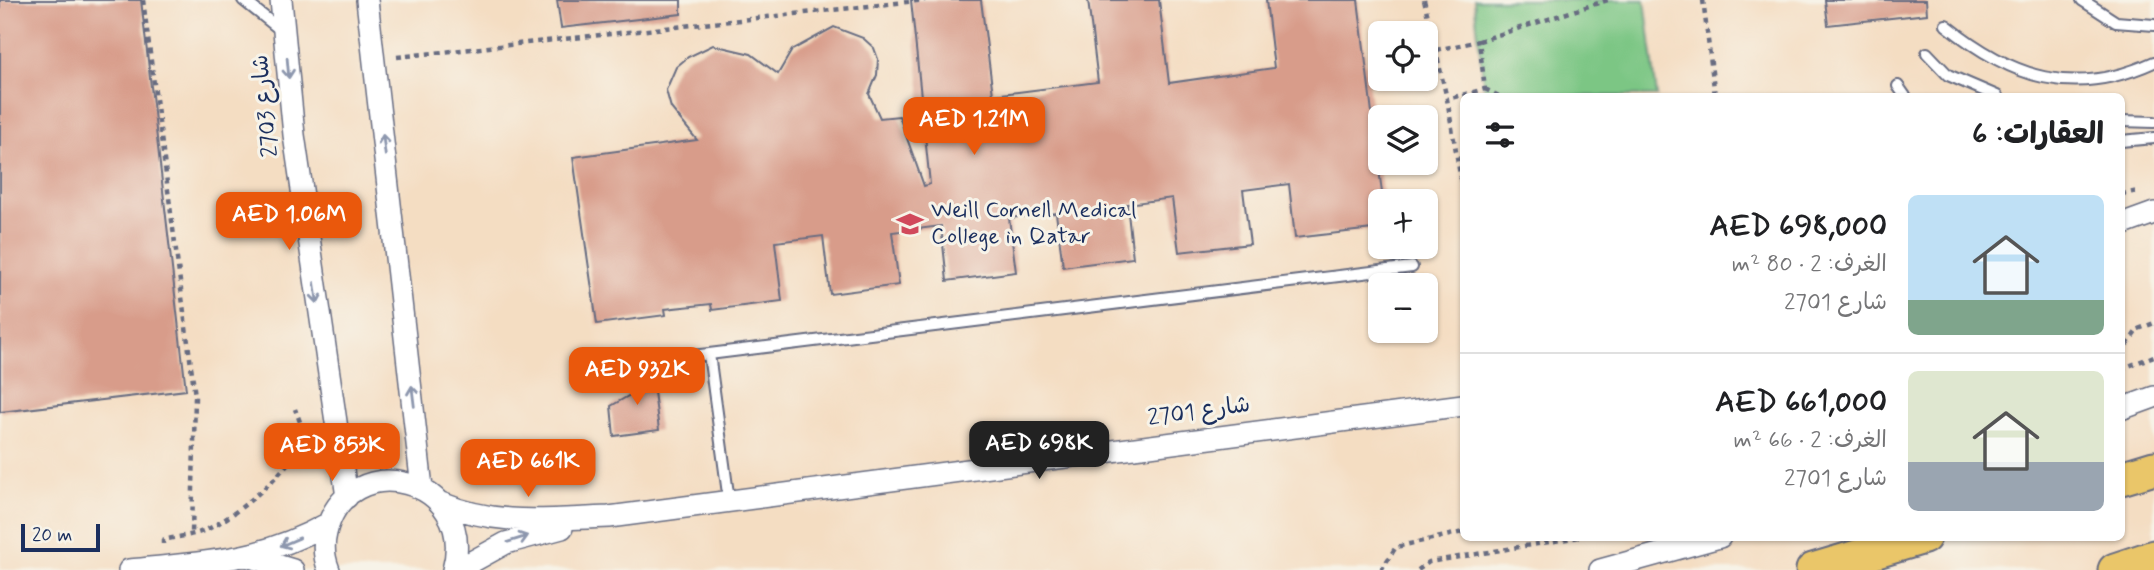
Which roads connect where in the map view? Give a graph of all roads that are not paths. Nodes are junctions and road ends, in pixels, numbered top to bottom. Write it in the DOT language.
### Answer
graph roads {
  1 [pos="243,0"];
  2 [pos="281,0"];
  3 [pos="367,0"];
  4 [pos="2082,0"];
  5 [pos="1946,25"];
  6 [pos="2154,25"];
  7 [pos="285,34"];
  8 [pos="1927,53"];
  9 [pos="2154,62"];
  10 [pos="1898,86"];
  11 [pos="1903,93"];
  12 [pos="1990,93"];
  13 [pos="2125,121"];
  14 [pos="2154,122"];
  15 [pos="2154,138"];
  16 [pos="2125,141"];
  17 [pos="2154,213"];
  18 [pos="2125,225"];
  19 [pos="2154,225"];
  20 [pos="2125,227"];
  21 [pos="1412,267"];
  22 [pos="709,354"];
  23 [pos="612,365"];
  24 [pos="2154,397"];
  25 [pos="1460,405"];
  26 [pos="2125,408"];
  27 [pos="2154,468"];
  28 [pos="2125,477"];
  29 [pos="422,488"];
  30 [pos="347,497"];
  31 [pos="729,501"];
  32 [pos="441,503"];
  33 [pos="610,517"];
  34 [pos="329,523"];
  35 [pos="1705,541"];
  36 [pos="1911,541"];
  37 [pos="250,556"];
  38 [pos="2154,557"];
  39 [pos="130,570"];
  40 [pos="293,570"];
  41 [pos="329,570"];
  42 [pos="455,570"];
  43 [pos="1600,570"];
  44 [pos="1813,570"];
  45 [pos="2115,570"];
  1 -- 7 [label="lane"];
  2 -- 7 [label="street, شارع 2703"];
  29 -- 3 [label="street, one-way"];
  4 -- 6 [label="lane"];
  5 -- 9 [label="lane"];
  7 -- 30 [label="street, شارع 2703, one-way"];
  8 -- 12 [label="lane"];
  10 -- 11 [label="lane"];
  13 -- 14 [label="lane"];
  15 -- 16 [label="lane"];
  17 -- 18 [label="street"];
  19 -- 20 [label="street"];
  21 -- 22 [label="lane"];
  22 -- 23 [label="lane"];
  22 -- 31 [label="lane"];
  24 -- 26 [label="street"];
  25 -- 31 [label="street, شارع 2701"];
  27 -- 28 [label="main road"];
  29 -- 30 [label="street"];
  29 -- 32 [label="street"];
  30 -- 34 [label="street"];
  31 -- 33 [label="street, شارع 2701"];
  32 -- 33 [label="street, شارع 2701"];
  32 -- 42 [label="street"];
  42 -- 33 [label="street, شارع 2701, one-way"];
  34 -- 37 [label="street, one-way"];
  34 -- 41 [label="street"];
  35 -- 43 [label="street"];
  36 -- 44 [label="main road"];
  37 -- 39 [label="street"];
  37 -- 40 [label="street"];
  38 -- 45 [label="main road"];
}
